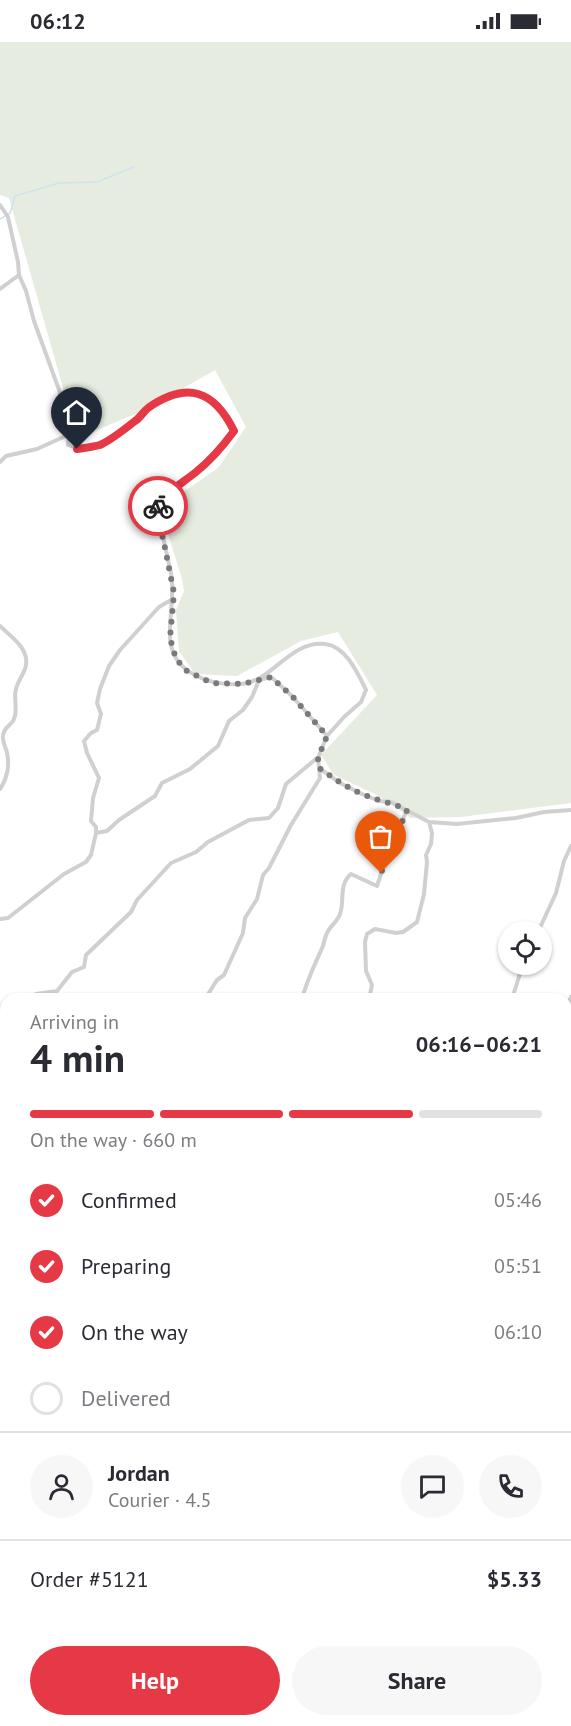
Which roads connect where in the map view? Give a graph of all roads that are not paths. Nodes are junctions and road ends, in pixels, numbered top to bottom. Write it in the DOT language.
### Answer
graph roads {
  1 [pos="0,205"];
  2 [pos="19,275"];
  3 [pos="0,289"];
  4 [pos="70,434"];
  5 [pos="0,462"];
  6 [pos="172,600"];
  7 [pos="0,626"];
  8 [pos="259,680"];
  9 [pos="327,736"];
  10 [pos="318,758"];
  11 [pos="319,768"];
  12 [pos="0,789"];
  13 [pos="407,810"];
  14 [pos="571,810"];
  15 [pos="429,822"];
  16 [pos="96,833"];
  17 [pos="571,846"];
  18 [pos="0,919"];
  19 [pos="543,921"];
  20 [pos="520,975"];
  21 [pos="36,993"];
  22 [pos="209,993"];
  23 [pos="304,993"];
  24 [pos="370,993"];
  25 [pos="514,993"];
  1 -- 2 [label="street"];
  2 -- 3 [label="street"];
  2 -- 4 [label="street"];
  4 -- 5 [label="street"];
  4 -- 6 [label="street"];
  6 -- 8 [label="street"];
  6 -- 16 [label="street"];
  7 -- 12 [label="street"];
  8 -- 9 [label="street"];
  8 -- 9 [label="street"];
  8 -- 16 [label="street"];
  9 -- 10 [label="street"];
  10 -- 11 [label="street"];
  10 -- 21 [label="street"];
  11 -- 13 [label="street"];
  11 -- 22 [label="street"];
  13 -- 15 [label="street"];
  13 -- 23 [label="street"];
  14 -- 15 [label="street"];
  15 -- 24 [label="street"];
  16 -- 18 [label="street"];
  17 -- 19 [label="street"];
  20 -- 25 [label="street"];
}
